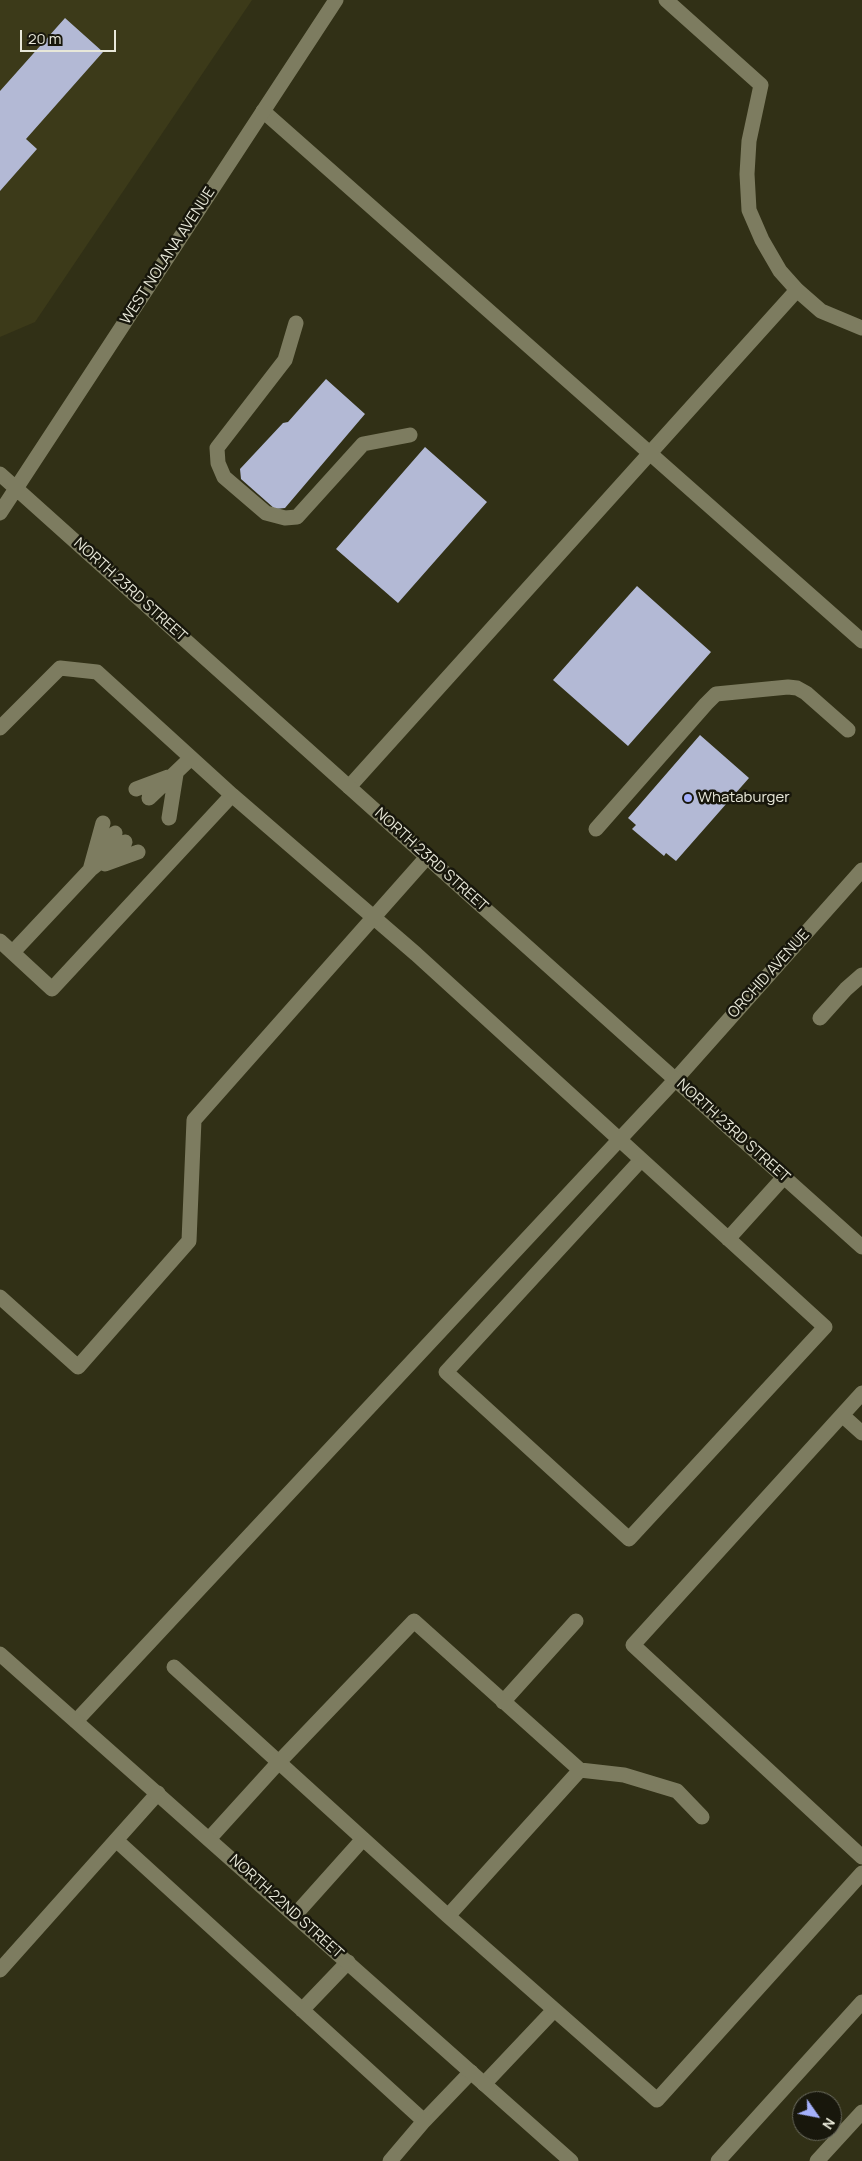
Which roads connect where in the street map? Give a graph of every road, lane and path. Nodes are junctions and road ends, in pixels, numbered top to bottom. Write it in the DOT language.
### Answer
graph roads {
  1 [pos="336,0"];
  2 [pos="666,0"];
  3 [pos="263,111"];
  4 [pos="797,290"];
  5 [pos="296,324"];
  6 [pos="862,328"];
  7 [pos="410,435"];
  8 [pos="649,453"];
  9 [pos="0,474"];
  10 [pos="16,488"];
  11 [pos="0,513"];
  12 [pos="862,641"];
  13 [pos="0,728"];
  14 [pos="848,730"];
  15 [pos="191,758"];
  16 [pos="176,774"];
  17 [pos="349,787"];
  18 [pos="136,789"];
  19 [pos="232,795"];
  20 [pos="154,802"];
  21 [pos="169,818"];
  22 [pos="103,823"];
  23 [pos="596,829"];
  24 [pos="120,838"];
  25 [pos="138,852"];
  26 [pos="427,857"];
  27 [pos="90,870"];
  28 [pos="862,870"];
  29 [pos="374,917"];
  30 [pos="0,940"];
  31 [pos="13,952"];
  32 [pos="862,975"];
  33 [pos="820,1018"];
  34 [pos="676,1079"];
  35 [pos="619,1141"];
  36 [pos="641,1160"];
  37 [pos="784,1177"];
  38 [pos="728,1239"];
  39 [pos="862,1247"];
  40 [pos="0,1297"];
  41 [pos="862,1393"];
  42 [pos="842,1415"];
  43 [pos="862,1433"];
  44 [pos="576,1620"];
  45 [pos="0,1654"];
  46 [pos="174,1667"];
  47 [pos="503,1702"];
  48 [pos="76,1721"];
  49 [pos="278,1763"];
  50 [pos="580,1770"];
  51 [pos="158,1793"];
  52 [pos="702,1817"];
  53 [pos="209,1839"];
  54 [pos="363,1839"];
  55 [pos="116,1840"];
  56 [pos="862,1857"];
  57 [pos="862,1873"];
  58 [pos="295,1915"];
  59 [pos="448,1916"];
  60 [pos="348,1962"];
  61 [pos="0,1970"];
  62 [pos="862,2002"];
  63 [pos="302,2010"];
  64 [pos="554,2010"];
  65 [pos="470,2072"];
  66 [pos="484,2084"];
  67 [pos="862,2112"];
  68 [pos="424,2121"];
  69 [pos="390,2161"];
  70 [pos="571,2161"];
  71 [pos="718,2161"];
  72 [pos="817,2161"];
  1 -- 3 [label="main road, WEST NOLANA AVENUE"];
  2 -- 4 [label="main road"];
  3 -- 8 [label="main road"];
  3 -- 10 [label="main road, WEST NOLANA AVENUE"];
  4 -- 6 [label="main road"];
  4 -- 8 [label="main road"];
  5 -- 7 [label="main road"];
  8 -- 12 [label="main road"];
  8 -- 17 [label="main road"];
  9 -- 10 [label="main road, NORTH 23RD STREET"];
  10 -- 11 [label="main road, WEST NOLANA AVENUE"];
  10 -- 17 [label="main road, NORTH 23RD STREET"];
  13 -- 15 [label="main road"];
  14 -- 23 [label="main road"];
  15 -- 16 [label="main road"];
  15 -- 19 [label="main road"];
  16 -- 18 [label="main road"];
  16 -- 20 [label="main road"];
  16 -- 21 [label="main road"];
  17 -- 26 [label="main road, NORTH 23RD STREET"];
  19 -- 29 [label="main road"];
  19 -- 31 [label="main road"];
  22 -- 27 [label="main road"];
  24 -- 27 [label="main road"];
  25 -- 27 [label="main road"];
  26 -- 29 [label="main road"];
  26 -- 34 [label="main road, NORTH 23RD STREET"];
  27 -- 31 [label="main road"];
  28 -- 34 [label="main road, ORCHID AVENUE"];
  29 -- 35 [label="main road"];
  29 -- 40 [label="main road"];
  30 -- 31 [label="main road"];
  32 -- 33 [label="main road"];
  34 -- 35 [label="main road, ORCHID AVENUE"];
  34 -- 37 [label="main road, NORTH 23RD STREET"];
  35 -- 36 [label="main road"];
  35 -- 48 [label="main road, ORCHID AVENUE"];
  36 -- 38 [label="main road"];
  36 -- 38 [label="main road"];
  37 -- 38 [label="main road"];
  37 -- 39 [label="main road, NORTH 23RD STREET"];
  41 -- 42 [label="main road"];
  42 -- 43 [label="main road"];
  42 -- 56 [label="main road"];
  44 -- 47 [label="main road"];
  45 -- 48 [label="main road, NORTH 22ND STREET"];
  46 -- 49 [label="main road"];
  47 -- 49 [label="main road"];
  47 -- 50 [label="main road"];
  48 -- 51 [label="main road, NORTH 22ND STREET"];
  49 -- 53 [label="main road"];
  49 -- 54 [label="main road"];
  50 -- 52 [label="main road"];
  50 -- 59 [label="main road"];
  51 -- 53 [label="main road, NORTH 22ND STREET"];
  51 -- 55 [label="main road"];
  53 -- 58 [label="main road, NORTH 22ND STREET"];
  54 -- 58 [label="main road"];
  54 -- 59 [label="main road"];
  55 -- 61 [label="main road"];
  55 -- 63 [label="main road"];
  57 -- 64 [label="main road"];
  58 -- 60 [label="main road, NORTH 22ND STREET"];
  59 -- 64 [label="main road"];
  60 -- 63 [label="main road"];
  60 -- 65 [label="main road, NORTH 22ND STREET"];
  62 -- 71 [label="main road"];
  63 -- 68 [label="main road"];
  64 -- 66 [label="main road"];
  65 -- 66 [label="main road, NORTH 22ND STREET"];
  65 -- 68 [label="main road"];
  66 -- 70 [label="main road, NORTH 22ND STREET"];
  67 -- 72 [label="main road"];
  68 -- 69 [label="main road"];
}
